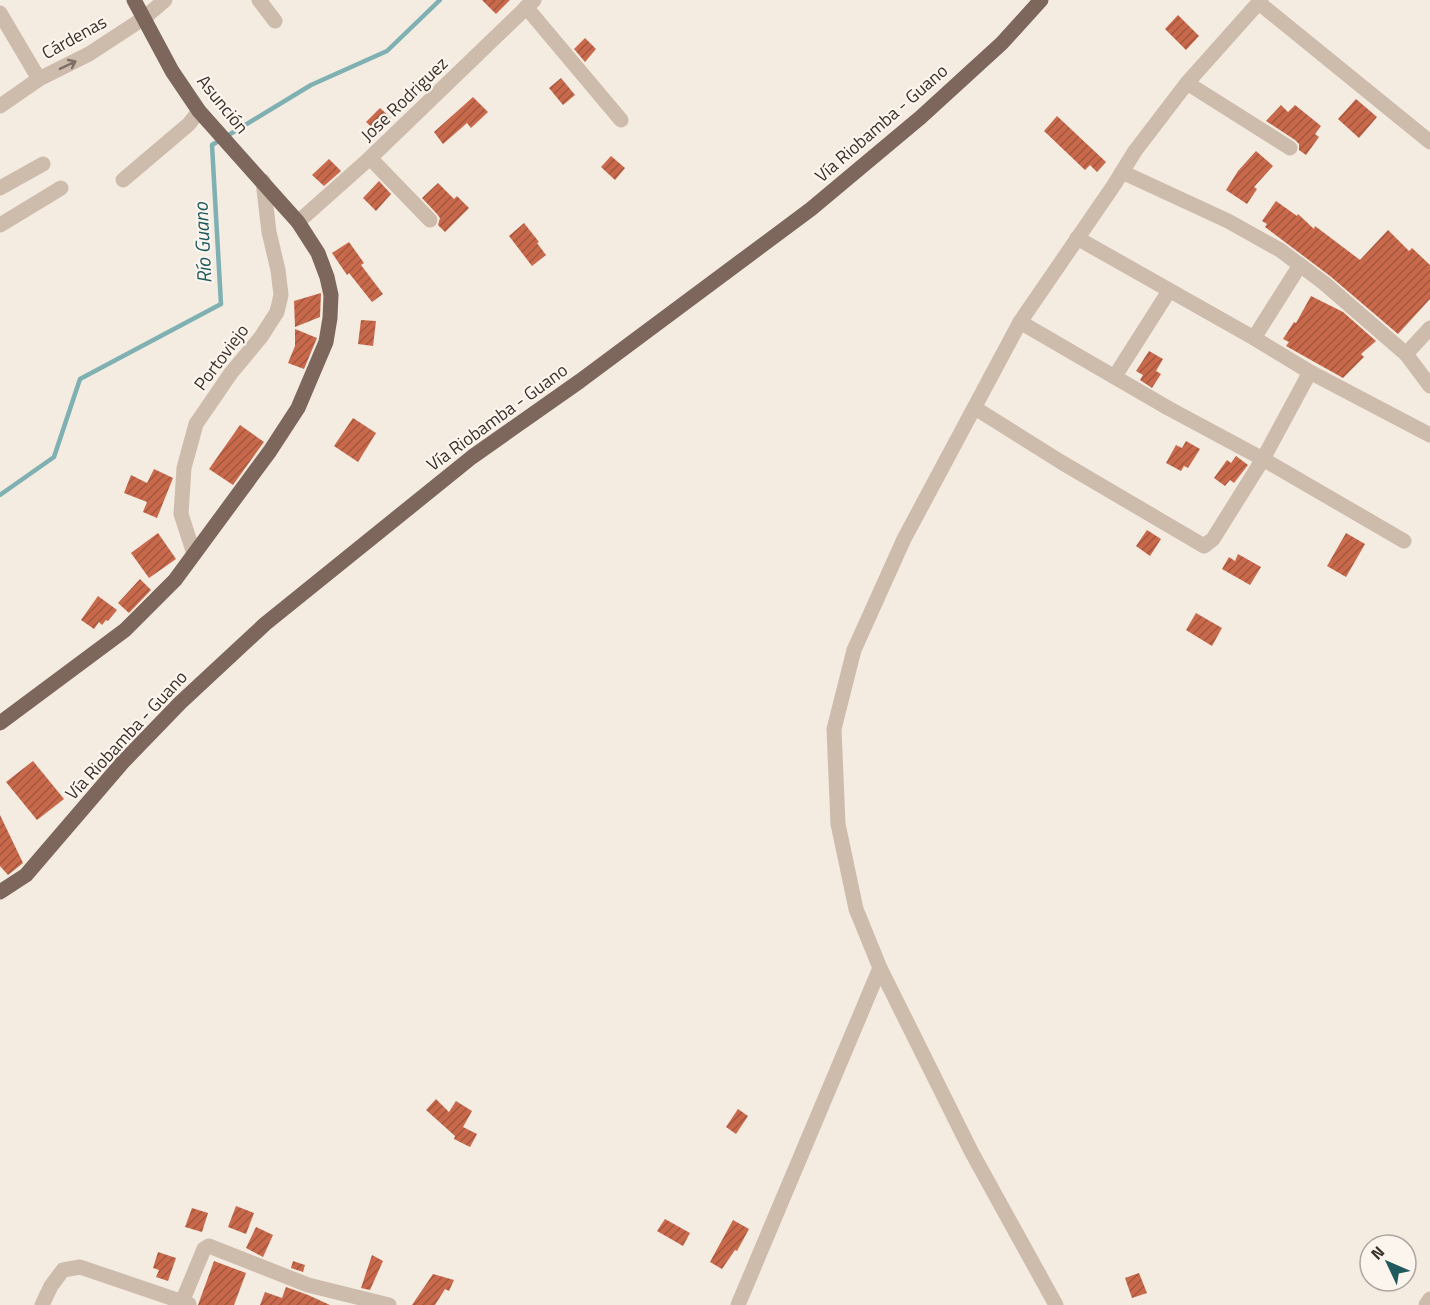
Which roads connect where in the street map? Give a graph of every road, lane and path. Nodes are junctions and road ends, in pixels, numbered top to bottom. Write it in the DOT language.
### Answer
graph roads {
  1 [pos="8,0"];
  2 [pos="134,0"];
  3 [pos="165,0"];
  4 [pos="259,0"];
  5 [pos="1041,0"];
  6 [pos="1260,1"];
  7 [pos="530,4"];
  8 [pos="0,5"];
  9 [pos="0,13"];
  10 [pos="144,18"];
  11 [pos="275,21"];
  12 [pos="39,79"];
  13 [pos="1187,83"];
  14 [pos="0,106"];
  15 [pos="199,111"];
  16 [pos="621,120"];
  17 [pos="1430,142"];
  18 [pos="1290,148"];
  19 [pos="370,158"];
  20 [pos="43,164"];
  21 [pos="1122,172"];
  22 [pos="123,180"];
  23 [pos="263,182"];
  24 [pos="0,188"];
  25 [pos="61,188"];
  26 [pos="430,220"];
  27 [pos="298,222"];
  28 [pos="0,225"];
  29 [pos="1077,238"];
  30 [pos="1300,265"];
  31 [pos="1169,291"];
  32 [pos="1020,322"];
  33 [pos="1430,328"];
  34 [pos="1254,338"];
  35 [pos="1407,354"];
  36 [pos="1310,372"];
  37 [pos="1114,376"];
  38 [pos="1430,386"];
  39 [pos="975,408"];
  40 [pos="1430,435"];
  41 [pos="1263,459"];
  42 [pos="1404,541"];
  43 [pos="194,554"];
  44 [pos="0,723"];
  45 [pos="0,892"];
  46 [pos="880,968"];
  47 [pos="1430,1299"];
  48 [pos="187,1303"];
  49 [pos="42,1305"];
  50 [pos="389,1305"];
  51 [pos="738,1305"];
  52 [pos="1056,1305"];
  53 [pos="1426,1305"];
  1 -- 8 [label="street"];
  2 -- 10 [label="main road, Asunción"];
  3 -- 10 [label="street, Cárdenas"];
  4 -- 11 [label="street"];
  5 -- 45 [label="main road, Vía Riobamba - Guano"];
  6 -- 13 [label="street"];
  6 -- 17 [label="street"];
  7 -- 16 [label="street"];
  7 -- 19 [label="street, Jose Rodriguez"];
  9 -- 12 [label="street"];
  12 -- 10 [label="street, Cárdenas, one-way"];
  10 -- 15 [label="main road, Asunción"];
  12 -- 14 [label="street, Cárdenas"];
  13 -- 18 [label="street"];
  13 -- 21 [label="street"];
  15 -- 22 [label="street"];
  15 -- 23 [label="main road, Asunción"];
  19 -- 26 [label="street"];
  19 -- 27 [label="street, Jose Rodriguez"];
  20 -- 24 [label="street"];
  21 -- 29 [label="street"];
  21 -- 30 [label="street"];
  23 -- 27 [label="main road, Asunción"];
  23 -- 43 [label="street, Portoviejo"];
  25 -- 28 [label="street"];
  27 -- 43 [label="main road"];
  29 -- 31 [label="street"];
  29 -- 32 [label="street"];
  30 -- 34 [label="street"];
  30 -- 35 [label="street"];
  31 -- 34 [label="street"];
  31 -- 37 [label="street"];
  32 -- 37 [label="street"];
  32 -- 39 [label="street"];
  33 -- 35 [label="street"];
  34 -- 36 [label="street"];
  35 -- 38 [label="street"];
  36 -- 40 [label="street"];
  36 -- 41 [label="street"];
  37 -- 41 [label="street"];
  39 -- 41 [label="street"];
  39 -- 46 [label="street"];
  41 -- 42 [label="street"];
  43 -- 44 [label="main road"];
  46 -- 51 [label="street"];
  46 -- 52 [label="street"];
  47 -- 53 [label="street"];
  48 -- 49 [label="street"];
  48 -- 50 [label="street"];
}
